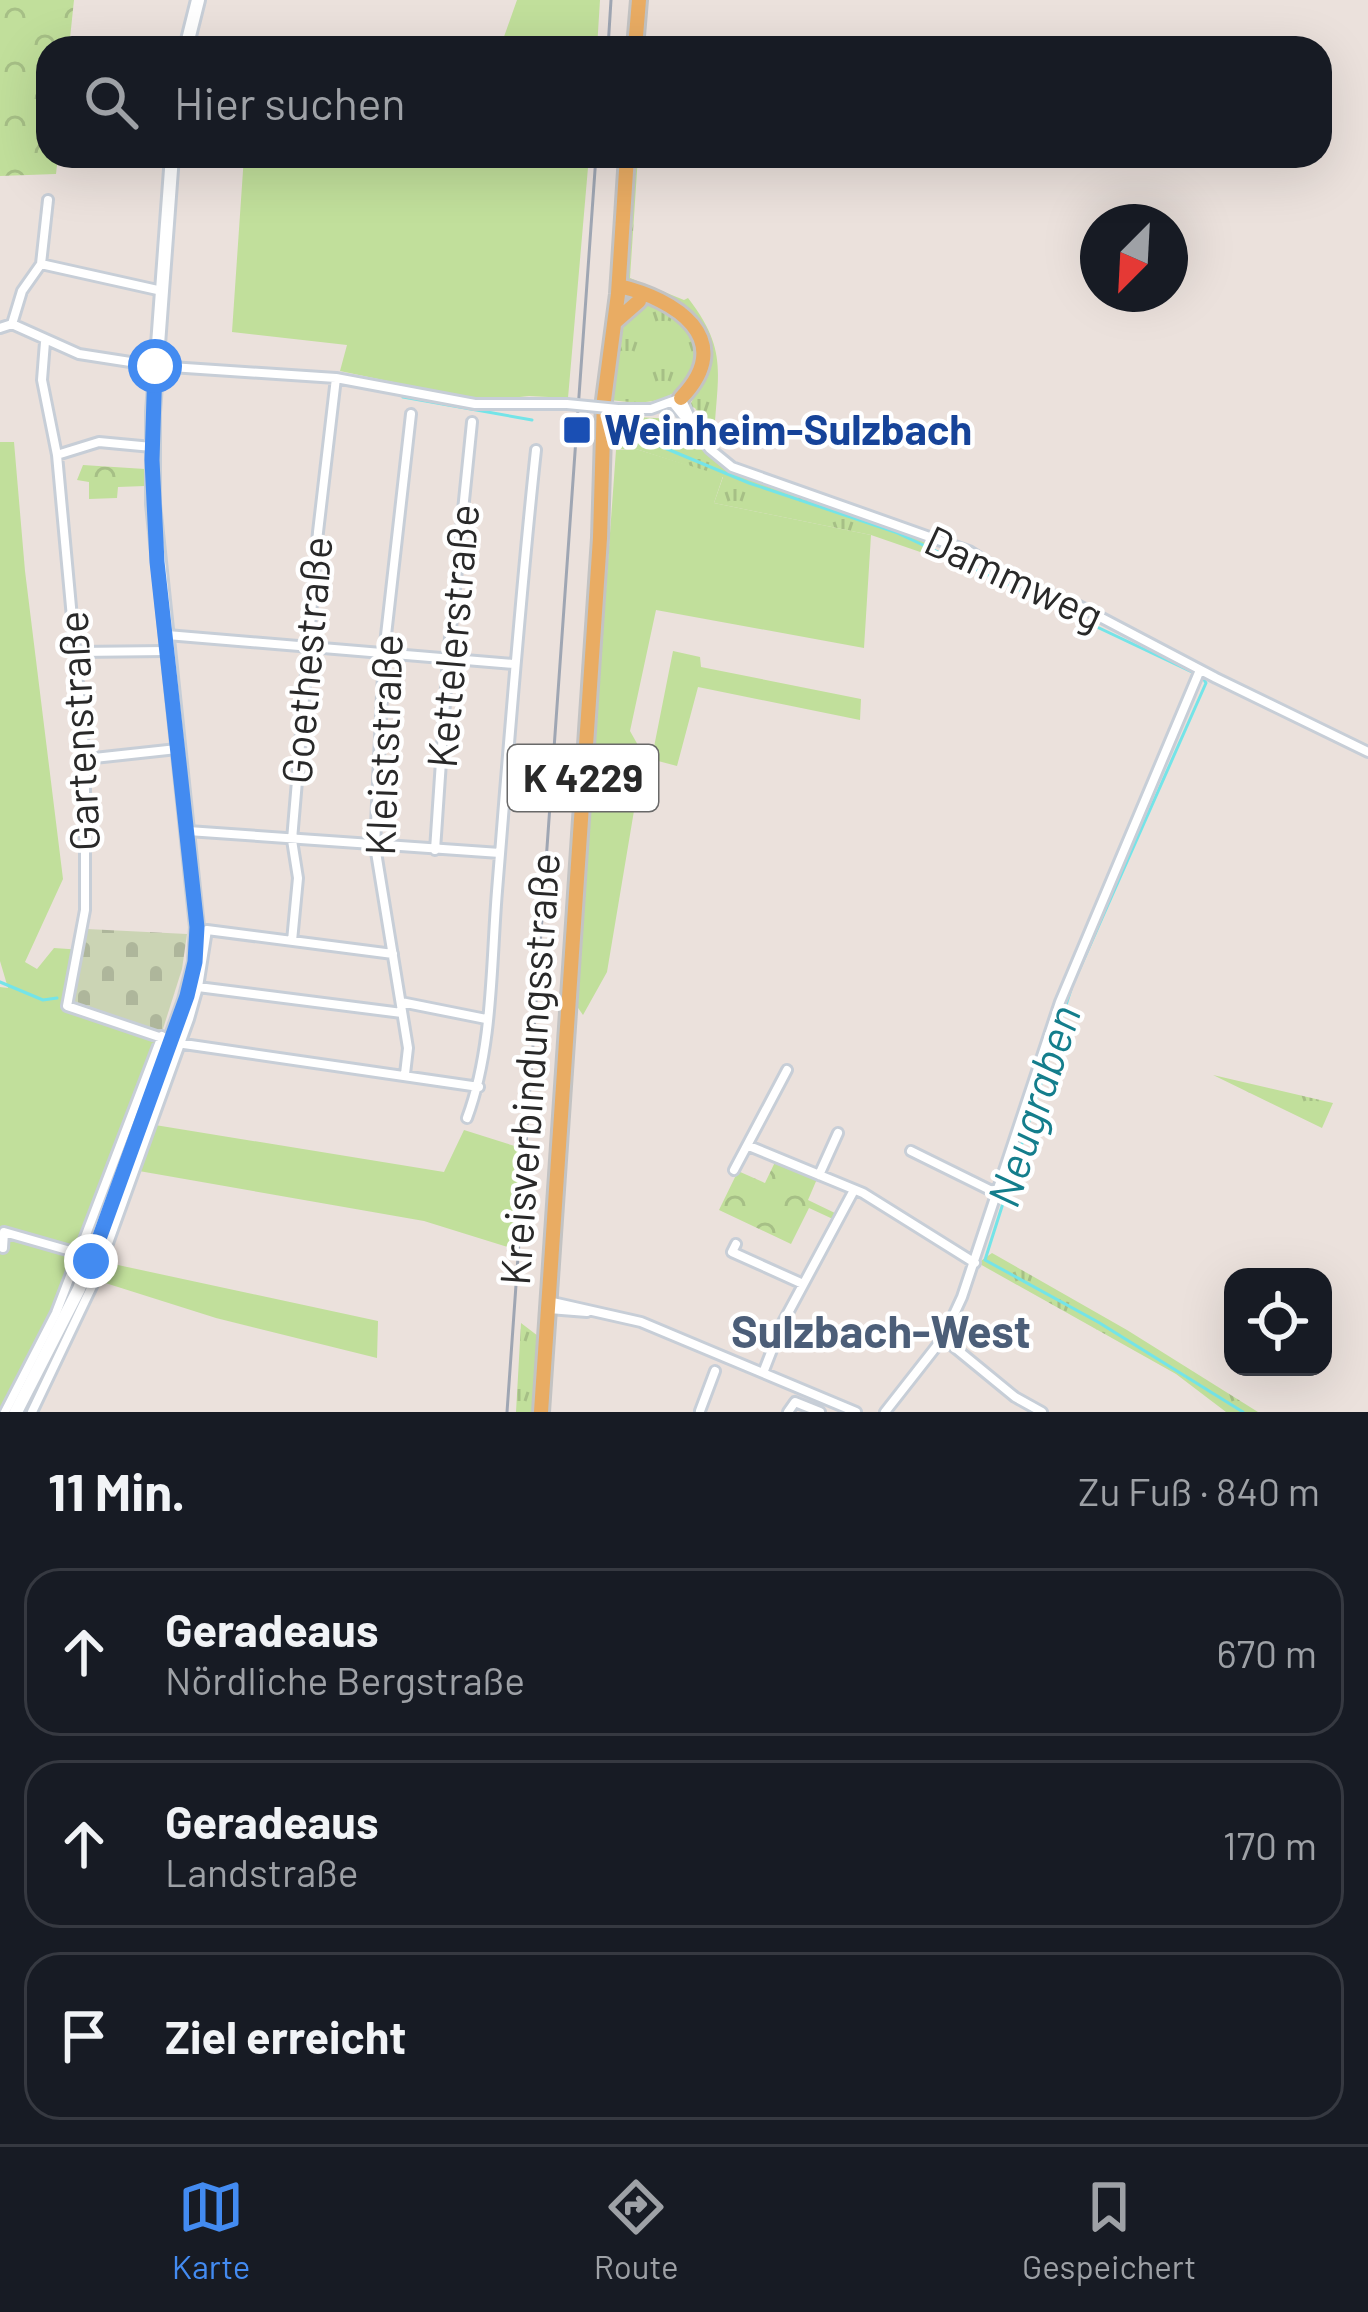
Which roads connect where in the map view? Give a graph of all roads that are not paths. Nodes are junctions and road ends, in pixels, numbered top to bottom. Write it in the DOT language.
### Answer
graph roads {
  1 [pos="198,0"];
  2 [pos="639,0"];
  3 [pos="189,36"];
  4 [pos="636,36"];
  5 [pos="171,168"];
  6 [pos="626,168"];
  7 [pos="48,200"];
  8 [pos="41,264"];
  9 [pos="619,290"];
  10 [pos="165,291"];
  11 [pos="661,300"];
  12 [pos="639,301"];
  13 [pos="615,322"];
  14 [pos="12,324"];
  15 [pos="0,328"];
  16 [pos="45,342"];
  17 [pos="155,366"];
  18 [pos="336,378"];
  19 [pos="677,401"];
  20 [pos="411,413"];
  21 [pos="472,422"];
  22 [pos="152,447"];
  23 [pos="536,450"];
  24 [pos="58,455"];
  25 [pos="166,635"];
  26 [pos="309,647"];
  27 [pos="167,651"];
  28 [pos="76,652"];
  29 [pos="384,652"];
  30 [pos="448,658"];
  31 [pos="513,664"];
  32 [pos="1201,670"];
  33 [pos="177,749"];
  34 [pos="1368,752"];
  35 [pos="86,759"];
  36 [pos="188,831"];
  37 [pos="292,840"];
  38 [pos="374,846"];
  39 [pos="435,850"];
  40 [pos="500,853"];
  41 [pos="292,941"];
  42 [pos="393,954"];
  43 [pos="198,987"];
  44 [pos="402,1008"];
  45 [pos="486,1019"];
  46 [pos="170,1040"];
  47 [pos="787,1070"];
  48 [pos="405,1074"];
  49 [pos="479,1088"];
  50 [pos="467,1118"];
  51 [pos="838,1133"];
  52 [pos="749,1146"];
  53 [pos="911,1151"];
  54 [pos="734,1170"];
  55 [pos="819,1175"];
  56 [pos="854,1192"];
  57 [pos="997,1193"];
  58 [pos="736,1244"];
  59 [pos="3,1248"];
  60 [pos="81,1254"];
  61 [pos="975,1262"];
  62 [pos="803,1284"];
  63 [pos="547,1305"];
  64 [pos="588,1312"];
  65 [pos="569,1313"];
  66 [pos="545,1337"];
  67 [pos="943,1338"];
  68 [pos="716,1371"];
  69 [pos="763,1373"];
  70 [pos="5,1412"];
  71 [pos="16,1412"];
  72 [pos="32,1412"];
  73 [pos="541,1412"];
  74 [pos="701,1412"];
  75 [pos="788,1412"];
  76 [pos="820,1412"];
  77 [pos="856,1412"];
  78 [pos="885,1412"];
  79 [pos="1042,1412"];
  1 -- 3 [label="main road"];
  2 -- 4 [label="main road"];
  5 -- 10 [label="main road"];
  6 -- 9 [label="main road, Kreisverbindungsstraße / K 4229"];
  7 -- 8 [label="street"];
  8 -- 10 [label="street"];
  8 -- 14 [label="street"];
  9 -- 11 [label="main road"];
  9 -- 12 [label="main road"];
  9 -- 13 [label="main road, Kreisverbindungsstraße / K 4229"];
  10 -- 17 [label="main road"];
  11 -- 12 [label="main road"];
  11 -- 19 [label="main road"];
  12 -- 13 [label="main road"];
  13 -- 63 [label="main road, Kreisverbindungsstraße / K 4229"];
  14 -- 15 [label="street"];
  14 -- 16 [label="street"];
  16 -- 17 [label="street"];
  16 -- 24 [label="street, Gartenstraße"];
  17 -- 18 [label="street"];
  17 -- 22 [label="main road"];
  18 -- 19 [label="street, bridge"];
  18 -- 26 [label="street, Goethestraße"];
  19 -- 32 [label="street, Dammweg"];
  20 -- 29 [label="street, Kleiststraße"];
  21 -- 30 [label="street, Kettelerstraße"];
  22 -- 24 [label="street"];
  22 -- 25 [label="main road"];
  23 -- 31 [label="street"];
  24 -- 28 [label="street, Gartenstraße"];
  25 -- 26 [label="street"];
  25 -- 27 [label="main road"];
  26 -- 29 [label="street"];
  26 -- 37 [label="street, Goethestraße"];
  27 -- 28 [label="street"];
  27 -- 33 [label="main road"];
  28 -- 35 [label="street, Gartenstraße"];
  29 -- 30 [label="street"];
  29 -- 38 [label="street, Kleiststraße"];
  30 -- 31 [label="street"];
  30 -- 39 [label="street, Kettelerstraße"];
  31 -- 40 [label="street"];
  32 -- 34 [label="street, Dammweg"];
  32 -- 57 [label="street"];
  33 -- 35 [label="street"];
  33 -- 36 [label="main road"];
  35 -- 46 [label="street, Gartenstraße"];
  36 -- 37 [label="street"];
  36 -- 46 [label="main road"];
  37 -- 38 [label="street"];
  37 -- 41 [label="street, Goethestraße"];
  38 -- 39 [label="street"];
  38 -- 42 [label="street, Kleiststraße"];
  39 -- 40 [label="street"];
  40 -- 45 [label="street"];
  41 -- 42 [label="street"];
  41 -- 43 [label="street"];
  42 -- 44 [label="street, Kleiststraße"];
  43 -- 44 [label="street"];
  43 -- 46 [label="street"];
  44 -- 45 [label="street"];
  44 -- 48 [label="street, Kleiststraße"];
  45 -- 49 [label="street"];
  46 -- 48 [label="street"];
  46 -- 60 [label="street"];
  46 -- 71 [label="main road"];
  46 -- 72 [label="street"];
  47 -- 52 [label="street"];
  48 -- 49 [label="street"];
  49 -- 50 [label="street"];
  51 -- 55 [label="street"];
  52 -- 54 [label="street"];
  52 -- 55 [label="street"];
  53 -- 57 [label="street"];
  55 -- 56 [label="street"];
  56 -- 61 [label="street"];
  56 -- 62 [label="street"];
  57 -- 61 [label="street"];
  58 -- 62 [label="street"];
  59 -- 60 [label="street"];
  60 -- 70 [label="street"];
  61 -- 67 [label="street"];
  62 -- 69 [label="street"];
  63 -- 64 [label="street"];
  63 -- 65 [label="street"];
  63 -- 66 [label="main road, Kreisverbindungsstraße / K 4229"];
  64 -- 65 [label="street"];
  64 -- 69 [label="street"];
  65 -- 66 [label="street"];
  66 -- 73 [label="main road, Kreisverbindungsstraße / K 4229"];
  67 -- 78 [label="street"];
  67 -- 79 [label="street"];
  68 -- 74 [label="street"];
  69 -- 77 [label="street"];
  75 -- 76 [label="street"];
}
